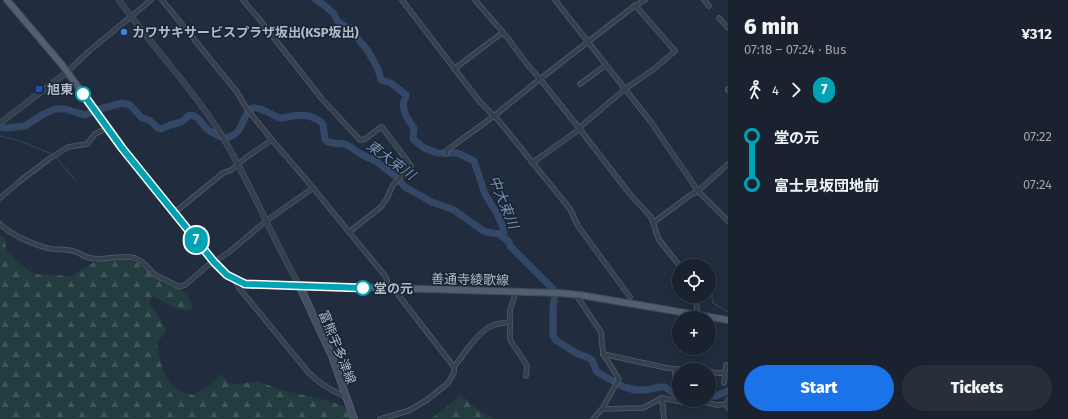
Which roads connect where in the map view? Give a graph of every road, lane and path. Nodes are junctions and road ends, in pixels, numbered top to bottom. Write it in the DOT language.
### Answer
graph roads {
  1 [pos="7,0"];
  2 [pos="119,0"];
  3 [pos="151,0"];
  4 [pos="162,0"];
  5 [pos="243,0"];
  6 [pos="402,0"];
  7 [pos="475,0"];
  8 [pos="555,0"];
  9 [pos="644,0"];
  10 [pos="704,0"];
  11 [pos="635,5"];
  12 [pos="709,6"];
  13 [pos="131,16"];
  14 [pos="719,18"];
  15 [pos="728,28"];
  16 [pos="502,33"];
  17 [pos="588,42"];
  18 [pos="606,65"];
  19 [pos="454,69"];
  20 [pos="67,72"];
  21 [pos="539,80"];
  22 [pos="580,84"];
  23 [pos="625,89"];
  24 [pos="494,116"];
  25 [pos="0,123"];
  26 [pos="107,128"];
  27 [pos="579,129"];
  28 [pos="272,140"];
  29 [pos="446,153"];
  30 [pos="532,164"];
  31 [pos="728,164"];
  32 [pos="238,165"];
  33 [pos="313,188"];
  34 [pos="698,191"];
  35 [pos="0,198"];
  36 [pos="174,212"];
  37 [pos="266,221"];
  38 [pos="728,221"];
  39 [pos="655,222"];
  40 [pos="0,224"];
  41 [pos="349,232"];
  42 [pos="674,259"];
  43 [pos="213,262"];
  44 [pos="234,279"];
  45 [pos="299,285"];
  46 [pos="391,288"];
  47 [pos="516,292"];
  48 [pos="576,295"];
  49 [pos="630,297"];
  50 [pos="674,311"];
  51 [pos="716,318"];
  52 [pos="728,320"];
  53 [pos="510,322"];
  54 [pos="603,354"];
  55 [pos="726,365"];
  56 [pos="454,366"];
  57 [pos="672,368"];
  58 [pos="716,373"];
  59 [pos="727,374"];
  60 [pos="526,376"];
  61 [pos="724,384"];
  62 [pos="346,398"];
  63 [pos="662,398"];
  64 [pos="728,404"];
  65 [pos="602,409"];
  66 [pos="354,419"];
  67 [pos="380,419"];
  68 [pos="593,419"];
  69 [pos="664,419"];
  1 -- 20 [label="main road, 善通寺綾歌線"];
  2 -- 13 [label="street"];
  3 -- 13 [label="street"];
  4 -- 28 [label="street"];
  5 -- 41 [label="street"];
  6 -- 19 [label="street"];
  7 -- 16 [label="street"];
  8 -- 17 [label="street"];
  9 -- 11 [label="street"];
  10 -- 12 [label="street"];
  11 -- 17 [label="street"];
  11 -- 23 [label="street"];
  13 -- 20 [label="street"];
  13 -- 32 [label="street"];
  14 -- 15 [label="street"];
  16 -- 19 [label="street"];
  16 -- 21 [label="street"];
  17 -- 18 [label="street"];
  17 -- 21 [label="street"];
  18 -- 22 [label="street"];
  18 -- 23 [label="street"];
  19 -- 24 [label="street"];
  20 -- 25 [label="street"];
  20 -- 26 [label="main road, 善通寺綾歌線"];
  21 -- 24 [label="street"];
  21 -- 27 [label="street"];
  23 -- 27 [label="street"];
  23 -- 34 [label="street"];
  24 -- 29 [label="street"];
  24 -- 30 [label="street"];
  26 -- 35 [label="street"];
  26 -- 36 [label="main road, 善通寺綾歌線"];
  27 -- 30 [label="street"];
  27 -- 39 [label="street"];
  28 -- 32 [label="street"];
  28 -- 33 [label="street"];
  30 -- 49 [label="street"];
  31 -- 34 [label="street"];
  32 -- 36 [label="street"];
  32 -- 37 [label="street"];
  33 -- 37 [label="street"];
  33 -- 41 [label="street"];
  34 -- 38 [label="street"];
  34 -- 39 [label="street"];
  36 -- 43 [label="main road, 善通寺綾歌線"];
  37 -- 43 [label="street"];
  37 -- 45 [label="street"];
  39 -- 42 [label="street"];
  40 -- 43 [label="street"];
  41 -- 46 [label="street"];
  43 -- 44 [label="main road, 善通寺綾歌線"];
  44 -- 45 [label="main road, 善通寺綾歌線"];
  44 -- 62 [label="street"];
  45 -- 46 [label="main road, 善通寺綾歌線"];
  45 -- 62 [label="main road, 富熊宇多津線"];
  46 -- 47 [label="main road, 善通寺綾歌線"];
  46 -- 56 [label="street"];
  47 -- 48 [label="main road, 善通寺綾歌線"];
  47 -- 53 [label="street"];
  48 -- 50 [label="main road, 善通寺綾歌線"];
  48 -- 54 [label="street"];
  51 -- 52 [label="main road, 善通寺綾歌線"];
  53 -- 56 [label="street"];
  53 -- 60 [label="street"];
  54 -- 57 [label="street"];
  54 -- 65 [label="street"];
  55 -- 59 [label="street"];
  56 -- 67 [label="street"];
  58 -- 59 [label="street"];
  59 -- 61 [label="street"];
  62 -- 66 [label="main road, 富熊宇多津線"];
  63 -- 64 [label="street"];
  63 -- 65 [label="street"];
  63 -- 69 [label="street"];
  65 -- 68 [label="street"];
}
